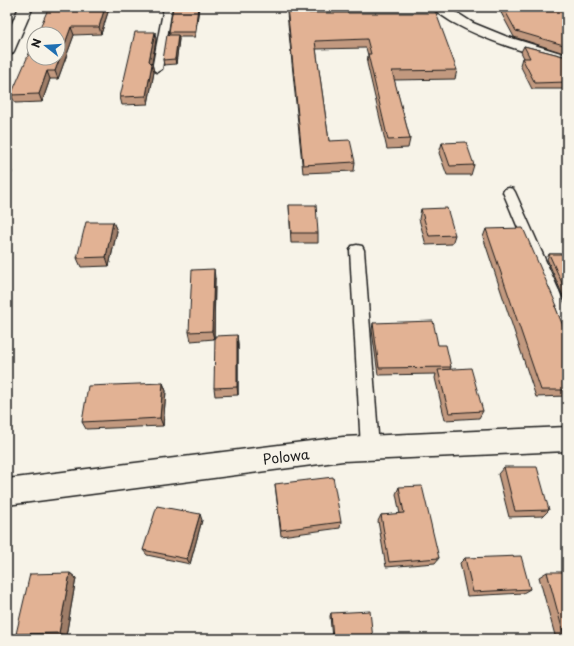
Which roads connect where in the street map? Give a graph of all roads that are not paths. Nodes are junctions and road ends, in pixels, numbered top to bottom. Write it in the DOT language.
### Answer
graph roads {
  1 [pos="26,7"];
  2 [pos="168,7"];
  3 [pos="439,7"];
  4 [pos="7,51"];
  5 [pos="567,59"];
  6 [pos="157,69"];
  7 [pos="509,192"];
  8 [pos="356,250"];
  9 [pos="567,326"];
  10 [pos="567,439"];
  11 [pos="370,448"];
  12 [pos="7,492"];
  1 -- 4 [label="street"];
  2 -- 6 [label="lane"];
  3 -- 5 [label="street"];
  7 -- 9 [label="lane"];
  8 -- 11 [label="lane"];
  10 -- 11 [label="street, Polowa"];
  11 -- 12 [label="street, Polowa"];
}
